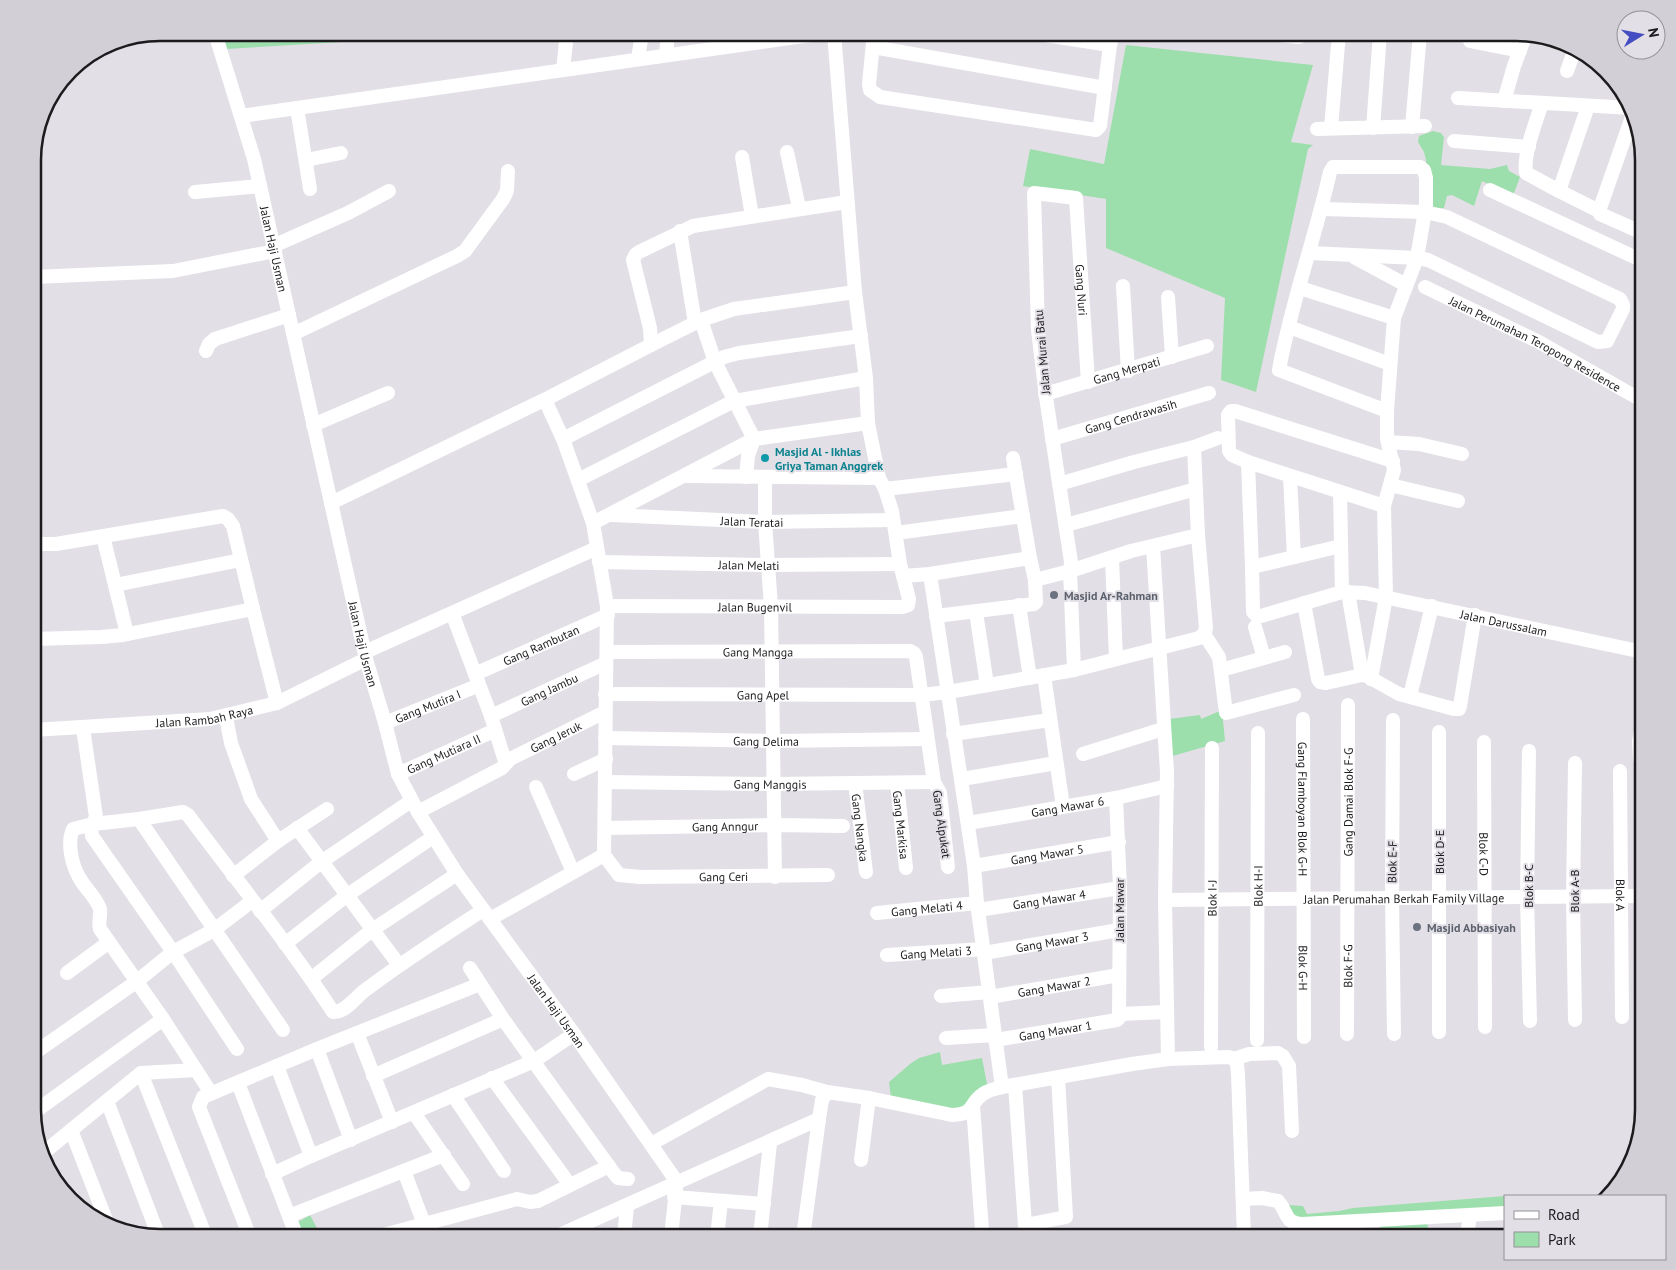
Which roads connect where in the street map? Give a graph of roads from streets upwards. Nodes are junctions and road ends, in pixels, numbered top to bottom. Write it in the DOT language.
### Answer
graph roads {
  1 [pos="835,41"];
  2 [pos="873,41"];
  3 [pos="1111,41"];
  4 [pos="1338,41"];
  5 [pos="1379,41"];
  6 [pos="1420,41"];
  7 [pos="1470,41"];
  8 [pos="218,42"];
  9 [pos="565,42"];
  10 [pos="641,42"];
  11 [pos="667,42"];
  12 [pos="718,42"];
  13 [pos="755,42"];
  14 [pos="1523,42"];
  15 [pos="873,47"];
  16 [pos="718,48"];
  17 [pos="1520,51"];
  18 [pos="666,55"];
  19 [pos="1572,55"];
  20 [pos="638,59"];
  21 [pos="562,70"];
  22 [pos="1566,71"];
  23 [pos="1105,88"];
  24 [pos="1458,98"];
  25 [pos="1504,101"];
  26 [pos="1542,103"];
  27 [pos="1588,106"];
  28 [pos="297,108"];
  29 [pos="1623,108"];
  30 [pos="241,116"];
  31 [pos="1629,126"];
  32 [pos="1373,128"];
  33 [pos="1454,141"];
  34 [pos="1529,147"];
  35 [pos="787,152"];
  36 [pos="341,153"];
  37 [pos="742,157"];
  38 [pos="306,160"];
  39 [pos="508,171"];
  40 [pos="260,186"];
  41 [pos="310,189"];
  42 [pos="389,190"];
  43 [pos="1490,190"];
  44 [pos="195,192"];
  45 [pos="1558,192"];
  46 [pos="1076,198"];
  47 [pos="847,202"];
  48 [pos="799,208"];
  49 [pos="1322,209"];
  50 [pos="1599,211"];
  51 [pos="1425,212"];
  52 [pos="752,216"];
  53 [pos="1635,229"];
  54 [pos="680,231"];
  55 [pos="274,249"];
  56 [pos="1310,253"];
  57 [pos="1351,255"];
  58 [pos="1635,257"];
  59 [pos="1417,258"];
  60 [pos="42,276"];
  61 [pos="1406,285"];
  62 [pos="1123,286"];
  63 [pos="1425,287"];
  64 [pos="1300,288"];
  65 [pos="855,292"];
  66 [pos="1168,297"];
  67 [pos="289,315"];
  68 [pos="1394,318"];
  69 [pos="698,321"];
  70 [pos="1289,327"];
  71 [pos="293,334"];
  72 [pos="861,336"];
  73 [pos="651,345"];
  74 [pos="1208,346"];
  75 [pos="206,351"];
  76 [pos="1172,357"];
  77 [pos="715,362"];
  78 [pos="1390,364"];
  79 [pos="1128,371"];
  80 [pos="866,378"];
  81 [pos="1088,382"];
  82 [pos="388,393"];
  83 [pos="1210,393"];
  84 [pos="1045,394"];
  85 [pos="1635,396"];
  86 [pos="545,400"];
  87 [pos="734,401"];
  88 [pos="1387,410"];
  89 [pos="868,423"];
  90 [pos="313,426"];
  91 [pos="1218,438"];
  92 [pos="563,439"];
  93 [pos="754,439"];
  94 [pos="1052,439"];
  95 [pos="1388,442"];
  96 [pos="1194,446"];
  97 [pos="1462,454"];
  98 [pos="1013,458"];
  99 [pos="1393,461"];
  100 [pos="1248,462"];
  101 [pos="1016,474"];
  102 [pos="685,476"];
  103 [pos="1290,476"];
  104 [pos="746,477"];
  105 [pos="765,478"];
  106 [pos="578,480"];
  107 [pos="882,484"];
  108 [pos="1059,484"];
  109 [pos="1390,485"];
  110 [pos="1196,490"];
  111 [pos="1340,492"];
  112 [pos="1458,501"];
  113 [pos="331,503"];
  114 [pos="1384,506"];
  115 [pos="610,515"];
  116 [pos="1023,516"];
  117 [pos="765,522"];
  118 [pos="593,523"];
  119 [pos="1066,525"];
  120 [pos="895,526"];
  121 [pos="1198,535"];
  122 [pos="103,536"];
  123 [pos="42,544"];
  124 [pos="1154,546"];
  125 [pos="1341,546"];
  126 [pos="598,555"];
  127 [pos="1030,558"];
  128 [pos="1112,558"];
  129 [pos="1294,558"];
  130 [pos="241,560"];
  131 [pos="768,565"];
  132 [pos="1252,567"];
  133 [pos="902,570"];
  134 [pos="1070,571"];
  135 [pos="930,574"];
  136 [pos="1035,580"];
  137 [pos="115,585"];
  138 [pos="1345,592"];
  139 [pos="1386,597"];
  140 [pos="1304,603"];
  141 [pos="1019,606"];
  142 [pos="1432,606"];
  143 [pos="771,607"];
  144 [pos="253,609"];
  145 [pos="607,610"];
  146 [pos="976,612"];
  147 [pos="452,613"];
  148 [pos="1475,615"];
  149 [pos="936,616"];
  150 [pos="1255,627"];
  151 [pos="127,634"];
  152 [pos="1204,634"];
  153 [pos="42,639"];
  154 [pos="1159,647"];
  155 [pos="1635,650"];
  156 [pos="771,651"];
  157 [pos="910,651"];
  158 [pos="1285,652"];
  159 [pos="366,656"];
  160 [pos="606,658"];
  161 [pos="1264,658"];
  162 [pos="1116,659"];
  163 [pos="1074,670"];
  164 [pos="1221,670"];
  165 [pos="1044,676"];
  166 [pos="1367,677"];
  167 [pos="1030,678"];
  168 [pos="473,681"];
  169 [pos="987,685"];
  170 [pos="948,692"];
  171 [pos="605,694"];
  172 [pos="1294,695"];
  173 [pos="773,696"];
  174 [pos="921,696"];
  175 [pos="1410,696"];
  176 [pos="278,703"];
  177 [pos="1348,705"];
  178 [pos="605,712"];
  179 [pos="226,716"];
  180 [pos="491,716"];
  181 [pos="1303,719"];
  182 [pos="1050,720"];
  183 [pos="1393,720"];
  184 [pos="385,723"];
  185 [pos="83,728"];
  186 [pos="1163,729"];
  187 [pos="42,730"];
  188 [pos="1439,732"];
  189 [pos="490,733"];
  190 [pos="1258,733"];
  191 [pos="953,734"];
  192 [pos="605,738"];
  193 [pos="927,739"];
  194 [pos="773,741"];
  195 [pos="1484,742"];
  196 [pos="1212,748"];
  197 [pos="1529,751"];
  198 [pos="1083,754"];
  199 [pos="508,759"];
  200 [pos="606,759"];
  201 [pos="1056,763"];
  202 [pos="1575,763"];
  203 [pos="1620,771"];
  204 [pos="398,774"];
  205 [pos="574,774"];
  206 [pos="962,779"];
  207 [pos="606,782"];
  208 [pos="934,782"];
  209 [pos="855,783"];
  210 [pos="897,783"];
  211 [pos="774,784"];
  212 [pos="1167,786"];
  213 [pos="536,787"];
  214 [pos="1116,798"];
  215 [pos="415,807"];
  216 [pos="1063,807"];
  217 [pos="327,810"];
  218 [pos="139,819"];
  219 [pos="968,823"];
  220 [pos="93,824"];
  221 [pos="775,825"];
  222 [pos="843,826"];
  223 [pos="297,828"];
  224 [pos="606,828"];
  225 [pos="433,837"];
  226 [pos="278,841"];
  227 [pos="1119,842"];
  228 [pos="604,855"];
  229 [pos="321,862"];
  230 [pos="974,866"];
  231 [pos="948,867"];
  232 [pos="906,868"];
  233 [pos="573,872"];
  234 [pos="866,872"];
  235 [pos="457,874"];
  236 [pos="828,875"];
  237 [pos="233,876"];
  238 [pos="774,877"];
  239 [pos="1120,888"];
  240 [pos="346,896"];
  241 [pos="1620,896"];
  242 [pos="1635,896"];
  243 [pos="1484,897"];
  244 [pos="1528,897"];
  245 [pos="1573,897"];
  246 [pos="1347,898"];
  247 [pos="1392,898"];
  248 [pos="1438,898"];
  249 [pos="1211,899"];
  250 [pos="1258,899"];
  251 [pos="1303,899"];
  252 [pos="1165,900"];
  253 [pos="256,906"];
  254 [pos="978,907"];
  255 [pos="877,913"];
  256 [pos="486,914"];
  257 [pos="214,930"];
  258 [pos="372,930"];
  259 [pos="1119,930"];
  260 [pos="108,942"];
  261 [pos="285,944"];
  262 [pos="984,951"];
  263 [pos="173,952"];
  264 [pos="887,955"];
  265 [pos="399,965"];
  266 [pos="470,968"];
  267 [pos="67,973"];
  268 [pos="1118,975"];
  269 [pos="312,979"];
  270 [pos="136,982"];
  271 [pos="480,984"];
  272 [pos="989,994"];
  273 [pos="941,996"];
  274 [pos="1166,1012"];
  275 [pos="1118,1017"];
  276 [pos="1622,1017"];
  277 [pos="163,1019"];
  278 [pos="503,1019"];
  279 [pos="1575,1020"];
  280 [pos="1530,1021"];
  281 [pos="1485,1027"];
  282 [pos="283,1030"];
  283 [pos="1439,1032"];
  284 [pos="357,1033"];
  285 [pos="574,1034"];
  286 [pos="1348,1034"];
  287 [pos="1394,1034"];
  288 [pos="946,1038"];
  289 [pos="995,1038"];
  290 [pos="1304,1038"];
  291 [pos="1257,1040"];
  292 [pos="1211,1047"];
  293 [pos="42,1048"];
  294 [pos="237,1049"];
  295 [pos="316,1049"];
  296 [pos="1234,1059"];
  297 [pos="1168,1060"];
  298 [pos="534,1061"];
  299 [pos="277,1066"];
  300 [pos="196,1070"];
  301 [pos="141,1073"];
  302 [pos="373,1076"];
  303 [pos="1058,1077"];
  304 [pos="492,1078"];
  305 [pos="238,1083"];
  306 [pos="1008,1086"];
  307 [pos="827,1092"];
  308 [pos="211,1094"];
  309 [pos="453,1095"];
  310 [pos="870,1098"];
  311 [pos="106,1101"];
  312 [pos="42,1106"];
  313 [pos="973,1106"];
  314 [pos="414,1113"];
  315 [pos="819,1120"];
  316 [pos="392,1122"];
  317 [pos="71,1130"];
  318 [pos="1292,1131"];
  319 [pos="351,1140"];
  320 [pos="770,1143"];
  321 [pos="651,1144"];
  322 [pos="48,1149"];
  323 [pos="444,1155"];
  324 [pos="310,1156"];
  325 [pos="861,1160"];
  326 [pos="609,1166"];
  327 [pos="404,1170"];
  328 [pos="504,1171"];
  329 [pos="272,1174"];
  330 [pos="628,1178"];
  331 [pos="677,1182"];
  332 [pos="463,1184"];
  333 [pos="570,1185"];
  334 [pos="674,1197"];
  335 [pos="1244,1199"];
  336 [pos="721,1200"];
  337 [pos="764,1204"];
  338 [pos="627,1206"];
  339 [pos="1504,1213"];
  340 [pos="104,1215"];
  341 [pos="1470,1215"];
  342 [pos="289,1216"];
  343 [pos="1378,1221"];
  344 [pos="1298,1224"];
  345 [pos="156,1229"];
  346 [pos="202,1229"];
  347 [pos="246,1229"];
  348 [pos="294,1229"];
  349 [pos="426,1229"];
  350 [pos="433,1229"];
  351 [pos="574,1229"];
  352 [pos="625,1229"];
  353 [pos="672,1229"];
  354 [pos="718,1229"];
  355 [pos="761,1229"];
  356 [pos="804,1229"];
  357 [pos="982,1229"];
  358 [pos="1244,1229"];
  359 [pos="1298,1229"];
  360 [pos="1378,1229"];
  361 [pos="1468,1229"];
  1 -- 47 [label="street"];
  2 -- 15 [label="street"];
  3 -- 23 [label="street"];
  4 -- 32 [label="street"];
  5 -- 32 [label="street"];
  6 -- 32 [label="street"];
  7 -- 17 [label="street"];
  8 -- 30 [label="street, Jalan Haji Usman"];
  9 -- 21 [label="street"];
  10 -- 20 [label="street"];
  11 -- 18 [label="street"];
  12 -- 16 [label="street"];
  13 -- 16 [label="street"];
  14 -- 17 [label="street"];
  15 -- 23 [label="street"];
  15 -- 23 [label="street"];
  16 -- 18 [label="street"];
  17 -- 25 [label="street"];
  18 -- 20 [label="street"];
  19 -- 22 [label="street"];
  20 -- 21 [label="street"];
  21 -- 28 [label="street"];
  24 -- 25 [label="street"];
  25 -- 26 [label="street"];
  26 -- 27 [label="street"];
  26 -- 34 [label="street"];
  27 -- 29 [label="street"];
  27 -- 45 [label="street"];
  28 -- 30 [label="street"];
  28 -- 38 [label="street"];
  30 -- 40 [label="street, Jalan Haji Usman"];
  31 -- 50 [label="street"];
  33 -- 34 [label="street"];
  34 -- 45 [label="street"];
  35 -- 48 [label="street"];
  36 -- 38 [label="street"];
  37 -- 52 [label="street"];
  38 -- 41 [label="street"];
  39 -- 71 [label="street"];
  40 -- 44 [label="street"];
  40 -- 55 [label="street, Jalan Haji Usman"];
  42 -- 55 [label="street"];
  43 -- 58 [label="street"];
  45 -- 50 [label="street"];
  46 -- 81 [label="street, Gang Nuri"];
  46 -- 84 [label="street, Jalan Murai Batu"];
  47 -- 48 [label="street"];
  47 -- 65 [label="street"];
  48 -- 52 [label="street"];
  49 -- 51 [label="street"];
  49 -- 51 [label="street"];
  49 -- 56 [label="street"];
  50 -- 53 [label="street"];
  51 -- 59 [label="street"];
  51 -- 59 [label="street"];
  52 -- 54 [label="street"];
  54 -- 69 [label="street"];
  54 -- 73 [label="street"];
  55 -- 60 [label="street"];
  55 -- 67 [label="street, Jalan Haji Usman"];
  56 -- 57 [label="street"];
  56 -- 64 [label="street"];
  57 -- 59 [label="street"];
  57 -- 61 [label="street"];
  59 -- 61 [label="street"];
  61 -- 68 [label="street"];
  62 -- 79 [label="street"];
  63 -- 85 [label="street, Jalan Perumahan Teropong Residence"];
  64 -- 68 [label="street"];
  64 -- 70 [label="street"];
  65 -- 69 [label="street"];
  65 -- 72 [label="street"];
  66 -- 76 [label="street"];
  67 -- 71 [label="street, Jalan Haji Usman"];
  67 -- 75 [label="street"];
  68 -- 78 [label="street"];
  69 -- 73 [label="street"];
  69 -- 77 [label="street"];
  70 -- 78 [label="street"];
  70 -- 88 [label="street"];
  71 -- 90 [label="street, Jalan Haji Usman"];
  72 -- 77 [label="street"];
  72 -- 80 [label="street"];
  73 -- 86 [label="street"];
  74 -- 76 [label="street, Gang Merpati"];
  76 -- 79 [label="street, Gang Merpati"];
  77 -- 87 [label="street"];
  77 -- 92 [label="street"];
  78 -- 88 [label="street"];
  79 -- 81 [label="street, Gang Merpati"];
  80 -- 87 [label="street"];
  80 -- 89 [label="street"];
  81 -- 84 [label="street, Gang Merpati"];
  82 -- 90 [label="street"];
  83 -- 94 [label="street, Gang Cendrawasih"];
  84 -- 94 [label="street, Jalan Murai Batu"];
  86 -- 92 [label="street"];
  86 -- 113 [label="street"];
  87 -- 93 [label="street"];
  87 -- 106 [label="street"];
  88 -- 95 [label="street"];
  89 -- 93 [label="street"];
  89 -- 107 [label="street"];
  90 -- 113 [label="street, Jalan Haji Usman"];
  91 -- 96 [label="street"];
  92 -- 106 [label="street"];
  93 -- 102 [label="street"];
  93 -- 104 [label="street"];
  94 -- 108 [label="street, Jalan Murai Batu"];
  95 -- 97 [label="street"];
  95 -- 99 [label="street"];
  96 -- 108 [label="street"];
  96 -- 110 [label="street"];
  98 -- 101 [label="street"];
  99 -- 100 [label="street"];
  99 -- 109 [label="street"];
  100 -- 103 [label="street"];
  100 -- 132 [label="street"];
  101 -- 107 [label="street"];
  101 -- 116 [label="street"];
  102 -- 104 [label="street"];
  102 -- 115 [label="street"];
  103 -- 111 [label="street"];
  103 -- 129 [label="street"];
  104 -- 105 [label="street"];
  105 -- 107 [label="street"];
  105 -- 117 [label="street"];
  106 -- 118 [label="street"];
  107 -- 120 [label="street"];
  108 -- 119 [label="street, Jalan Murai Batu"];
  109 -- 112 [label="street"];
  109 -- 114 [label="street"];
  110 -- 119 [label="street"];
  110 -- 121 [label="street"];
  111 -- 114 [label="street"];
  111 -- 125 [label="street"];
  113 -- 159 [label="street, Jalan Haji Usman"];
  114 -- 139 [label="street"];
  115 -- 117 [label="street, Jalan Teratai"];
  115 -- 118 [label="street"];
  116 -- 120 [label="street, Jalan Teratai"];
  116 -- 127 [label="street"];
  117 -- 120 [label="street, Jalan Teratai"];
  117 -- 131 [label="street"];
  118 -- 126 [label="street"];
  119 -- 134 [label="street, Jalan Murai Batu"];
  120 -- 133 [label="street"];
  121 -- 124 [label="street"];
  121 -- 152 [label="street"];
  122 -- 123 [label="street"];
  122 -- 130 [label="street"];
  122 -- 137 [label="street"];
  124 -- 128 [label="street"];
  124 -- 154 [label="street"];
  125 -- 129 [label="street"];
  125 -- 138 [label="street"];
  126 -- 131 [label="street, Jalan Melati"];
  126 -- 145 [label="street"];
  126 -- 147 [label="street, Jalan Rambah Raya"];
  127 -- 135 [label="street, Jalan Melati"];
  127 -- 136 [label="street"];
  128 -- 134 [label="street"];
  128 -- 162 [label="street"];
  129 -- 132 [label="street"];
  130 -- 137 [label="street"];
  130 -- 144 [label="street"];
  131 -- 133 [label="street, Jalan Melati"];
  131 -- 143 [label="street"];
  132 -- 140 [label="street, Jalan Darussalam"];
  133 -- 135 [label="street, Jalan Melati"];
  133 -- 143 [label="street, Jalan Bugenvil"];
  134 -- 136 [label="street"];
  134 -- 163 [label="street, Jalan Murai Batu"];
  135 -- 149 [label="street"];
  136 -- 141 [label="street"];
  137 -- 151 [label="street"];
  138 -- 139 [label="street, Jalan Darussalam"];
  138 -- 140 [label="street, Jalan Darussalam"];
  138 -- 166 [label="street"];
  139 -- 142 [label="street, Jalan Darussalam"];
  139 -- 166 [label="street"];
  140 -- 166 [label="street"];
  141 -- 146 [label="street"];
  141 -- 167 [label="street"];
  142 -- 148 [label="street, Jalan Darussalam"];
  142 -- 175 [label="street"];
  143 -- 145 [label="street, Jalan Bugenvil"];
  143 -- 156 [label="street"];
  144 -- 151 [label="street"];
  144 -- 176 [label="street"];
  145 -- 160 [label="street"];
  145 -- 168 [label="street, Gang Rambutan"];
  146 -- 149 [label="street"];
  146 -- 169 [label="street"];
  147 -- 159 [label="street, Jalan Rambah Raya"];
  147 -- 168 [label="street"];
  148 -- 155 [label="street, Jalan Darussalam"];
  148 -- 175 [label="street"];
  149 -- 170 [label="street"];
  150 -- 161 [label="street"];
  151 -- 153 [label="street"];
  152 -- 154 [label="street, Gang Apel"];
  152 -- 164 [label="street"];
  154 -- 162 [label="street, Gang Apel"];
  154 -- 186 [label="street"];
  156 -- 157 [label="street, Gang Mangga"];
  156 -- 160 [label="street, Gang Mangga"];
  156 -- 173 [label="street"];
  157 -- 174 [label="street, Gang Alpukat"];
  158 -- 161 [label="street"];
  159 -- 176 [label="street, Jalan Rambah Raya"];
  159 -- 184 [label="street, Jalan Haji Usman"];
  160 -- 171 [label="street"];
  160 -- 180 [label="street, Gang Jambu"];
  161 -- 164 [label="street"];
  162 -- 163 [label="street, Gang Apel"];
  163 -- 165 [label="street, Gang Apel"];
  164 -- 172 [label="street"];
  165 -- 167 [label="street, Gang Apel"];
  165 -- 182 [label="street"];
  166 -- 175 [label="street"];
  167 -- 169 [label="street, Gang Apel"];
  168 -- 180 [label="street"];
  168 -- 184 [label="street, Gang Mutira I"];
  169 -- 170 [label="street, Gang Apel"];
  170 -- 174 [label="street, Gang Apel"];
  170 -- 191 [label="street"];
  171 -- 173 [label="street, Gang Apel"];
  171 -- 178 [label="street"];
  173 -- 174 [label="street, Gang Apel"];
  173 -- 194 [label="street"];
  174 -- 193 [label="street, Gang Alpukat"];
  176 -- 179 [label="street, Jalan Rambah Raya"];
  177 -- 246 [label="street, Gang Damai Blok F-G"];
  178 -- 192 [label="street"];
  178 -- 199 [label="street, Gang Jeruk"];
  179 -- 185 [label="street, Jalan Rambah Raya"];
  179 -- 226 [label="street"];
  180 -- 199 [label="street"];
  181 -- 251 [label="street, Gang Flamboyan Blok G-H"];
  182 -- 191 [label="street"];
  182 -- 201 [label="street"];
  183 -- 247 [label="street, Blok E-F"];
  184 -- 204 [label="street, Jalan Haji Usman"];
  185 -- 187 [label="street, Jalan Rambah Raya"];
  185 -- 220 [label="street"];
  186 -- 198 [label="street"];
  186 -- 212 [label="street"];
  188 -- 248 [label="street, Blok D-E"];
  189 -- 204 [label="street, Gang Mutiara II"];
  190 -- 250 [label="street, Blok H-I"];
  191 -- 206 [label="street"];
  192 -- 194 [label="street, Gang Delima"];
  192 -- 200 [label="street"];
  193 -- 194 [label="street, Gang Delima"];
  193 -- 208 [label="street, Gang Alpukat"];
  194 -- 211 [label="street"];
  195 -- 243 [label="street, Blok C-D"];
  196 -- 249 [label="street, Blok I-J"];
  197 -- 244 [label="street, Blok B-C"];
  199 -- 215 [label="street, Gang Jeruk"];
  200 -- 205 [label="street"];
  200 -- 207 [label="street"];
  201 -- 206 [label="street"];
  201 -- 216 [label="street"];
  202 -- 245 [label="street, Blok A-B"];
  203 -- 241 [label="street, Blok A"];
  204 -- 215 [label="street, Jalan Haji Usman"];
  206 -- 219 [label="street"];
  207 -- 211 [label="street, Gang Manggis"];
  207 -- 224 [label="street"];
  208 -- 210 [label="street, Gang Manggis"];
  208 -- 231 [label="street, Gang Alpukat"];
  209 -- 210 [label="street, Gang Manggis"];
  209 -- 211 [label="street, Gang Manggis"];
  209 -- 234 [label="street, Gang Nangka"];
  210 -- 232 [label="street, Gang Markisa"];
  211 -- 221 [label="street"];
  212 -- 214 [label="street, Gang Mawar 6"];
  212 -- 252 [label="street"];
  213 -- 233 [label="street"];
  214 -- 216 [label="street, Gang Mawar 6"];
  214 -- 227 [label="street, Jalan Mawar"];
  215 -- 225 [label="street, Jalan Haji Usman"];
  215 -- 229 [label="street, Gang Jeruk"];
  216 -- 219 [label="street, Gang Mawar 6"];
  217 -- 223 [label="street"];
  218 -- 220 [label="street"];
  218 -- 237 [label="street"];
  218 -- 257 [label="street"];
  219 -- 230 [label="street"];
  220 -- 260 [label="street"];
  220 -- 263 [label="street"];
  221 -- 222 [label="street, Gang Anngur"];
  221 -- 224 [label="street, Gang Anngur"];
  221 -- 238 [label="street"];
  223 -- 226 [label="street"];
  223 -- 229 [label="street"];
  224 -- 228 [label="street"];
  225 -- 235 [label="street, Jalan Haji Usman"];
  225 -- 240 [label="street"];
  226 -- 237 [label="street"];
  227 -- 230 [label="street, Gang Mawar 5"];
  227 -- 239 [label="street, Jalan Mawar"];
  228 -- 233 [label="street"];
  228 -- 238 [label="street, Gang Ceri"];
  229 -- 240 [label="street"];
  229 -- 253 [label="street, Gang Jeruk"];
  230 -- 254 [label="street"];
  233 -- 256 [label="street"];
  235 -- 256 [label="street, Jalan Haji Usman"];
  235 -- 258 [label="street"];
  236 -- 238 [label="street, Gang Ceri"];
  237 -- 253 [label="street"];
  239 -- 254 [label="street, Gang Mawar 4"];
  239 -- 259 [label="street, Jalan Mawar"];
  240 -- 258 [label="street"];
  240 -- 261 [label="street"];
  241 -- 242 [label="street, Jalan Perumahan Berkah Family Village"];
  241 -- 245 [label="street, Jalan Perumahan Berkah Family Village"];
  241 -- 276 [label="street, Blok A"];
  243 -- 244 [label="street, Jalan Perumahan Berkah Family Village"];
  243 -- 248 [label="street, Jalan Perumahan Berkah Family Village"];
  243 -- 281 [label="street, Blok C-D"];
  244 -- 245 [label="street, Jalan Perumahan Berkah Family Village"];
  244 -- 280 [label="street, Blok B-C"];
  245 -- 279 [label="street, Blok A-B"];
  246 -- 247 [label="street, Jalan Perumahan Berkah Family Village"];
  246 -- 251 [label="street, Jalan Perumahan Berkah Family Village"];
  246 -- 286 [label="street, Blok F-G"];
  247 -- 248 [label="street, Jalan Perumahan Berkah Family Village"];
  247 -- 287 [label="street, Blok E-F"];
  248 -- 283 [label="street, Blok D-E"];
  249 -- 250 [label="street, Jalan Perumahan Berkah Family Village"];
  249 -- 252 [label="street, Jalan Perumahan Berkah Family Village"];
  249 -- 292 [label="street, Blok I-J"];
  250 -- 251 [label="street, Jalan Perumahan Berkah Family Village"];
  250 -- 291 [label="street, Blok H-I"];
  251 -- 290 [label="street, Blok G-H"];
  252 -- 274 [label="street"];
  253 -- 257 [label="street, Gang Jeruk"];
  253 -- 261 [label="street"];
  254 -- 255 [label="street, Gang Melati 4"];
  254 -- 262 [label="street"];
  256 -- 265 [label="street"];
  256 -- 285 [label="street, Jalan Haji Usman"];
  257 -- 263 [label="street, Gang Jeruk"];
  257 -- 282 [label="street"];
  258 -- 265 [label="street"];
  258 -- 269 [label="street"];
  259 -- 262 [label="street, Gang Mawar 3"];
  259 -- 268 [label="street, Jalan Mawar"];
  260 -- 267 [label="street"];
  260 -- 270 [label="street"];
  261 -- 269 [label="street"];
  262 -- 264 [label="street, Gang Melati 3"];
  262 -- 272 [label="street"];
  263 -- 270 [label="street, Gang Jeruk"];
  263 -- 294 [label="street"];
  265 -- 269 [label="street"];
  266 -- 271 [label="street"];
  268 -- 272 [label="street, Gang Mawar 2"];
  268 -- 275 [label="street, Jalan Mawar"];
  270 -- 277 [label="street"];
  270 -- 293 [label="street, Gang Jeruk"];
  271 -- 278 [label="street"];
  271 -- 284 [label="street"];
  272 -- 273 [label="street, Gang Mawar 2"];
  272 -- 289 [label="street"];
  274 -- 275 [label="street, Gang Mawar 1"];
  274 -- 297 [label="street"];
  275 -- 289 [label="street, Gang Mawar 1"];
  277 -- 300 [label="street"];
  277 -- 312 [label="street"];
  278 -- 298 [label="street"];
  278 -- 302 [label="street"];
  284 -- 295 [label="street"];
  284 -- 302 [label="street"];
  285 -- 298 [label="street"];
  285 -- 321 [label="street, Jalan Haji Usman"];
  288 -- 289 [label="street, Gang Mawar 1"];
  289 -- 306 [label="street"];
  295 -- 299 [label="street"];
  295 -- 319 [label="street"];
  296 -- 297 [label="street"];
  296 -- 318 [label="street"];
  296 -- 335 [label="street"];
  297 -- 303 [label="street"];
  298 -- 304 [label="street"];
  298 -- 326 [label="street"];
  299 -- 305 [label="street"];
  299 -- 324 [label="street"];
  300 -- 301 [label="street"];
  300 -- 308 [label="street"];
  301 -- 311 [label="street"];
  301 -- 346 [label="street"];
  302 -- 316 [label="street"];
  303 -- 306 [label="street"];
  303 -- 306 [label="street"];
  304 -- 309 [label="street"];
  304 -- 333 [label="street"];
  305 -- 308 [label="street"];
  305 -- 329 [label="street"];
  306 -- 313 [label="street"];
  307 -- 310 [label="street"];
  307 -- 315 [label="street"];
  307 -- 321 [label="street"];
  308 -- 347 [label="street"];
  309 -- 314 [label="street"];
  309 -- 328 [label="street"];
  310 -- 313 [label="street"];
  310 -- 325 [label="street"];
  311 -- 317 [label="street"];
  311 -- 345 [label="street"];
  313 -- 357 [label="street"];
  314 -- 316 [label="street"];
  314 -- 323 [label="street"];
  315 -- 320 [label="street"];
  315 -- 356 [label="street"];
  316 -- 319 [label="street"];
  317 -- 322 [label="street"];
  317 -- 340 [label="street"];
  319 -- 324 [label="street"];
  320 -- 331 [label="street"];
  320 -- 337 [label="street"];
  321 -- 331 [label="street, Jalan Haji Usman"];
  323 -- 327 [label="street"];
  323 -- 332 [label="street"];
  324 -- 329 [label="street"];
  326 -- 330 [label="street"];
  326 -- 333 [label="street"];
  327 -- 342 [label="street"];
  327 -- 349 [label="street"];
  329 -- 342 [label="street"];
  331 -- 334 [label="street"];
  331 -- 338 [label="street"];
  333 -- 350 [label="street"];
  334 -- 336 [label="street"];
  334 -- 353 [label="street"];
  335 -- 344 [label="street"];
  335 -- 358 [label="street"];
  336 -- 337 [label="street"];
  336 -- 354 [label="street"];
  337 -- 355 [label="street"];
  338 -- 351 [label="street"];
  338 -- 352 [label="street"];
  339 -- 341 [label="street"];
  341 -- 343 [label="street"];
  341 -- 361 [label="street"];
  342 -- 348 [label="street"];
  343 -- 344 [label="street"];
  343 -- 360 [label="street"];
  344 -- 359 [label="street"];
}
